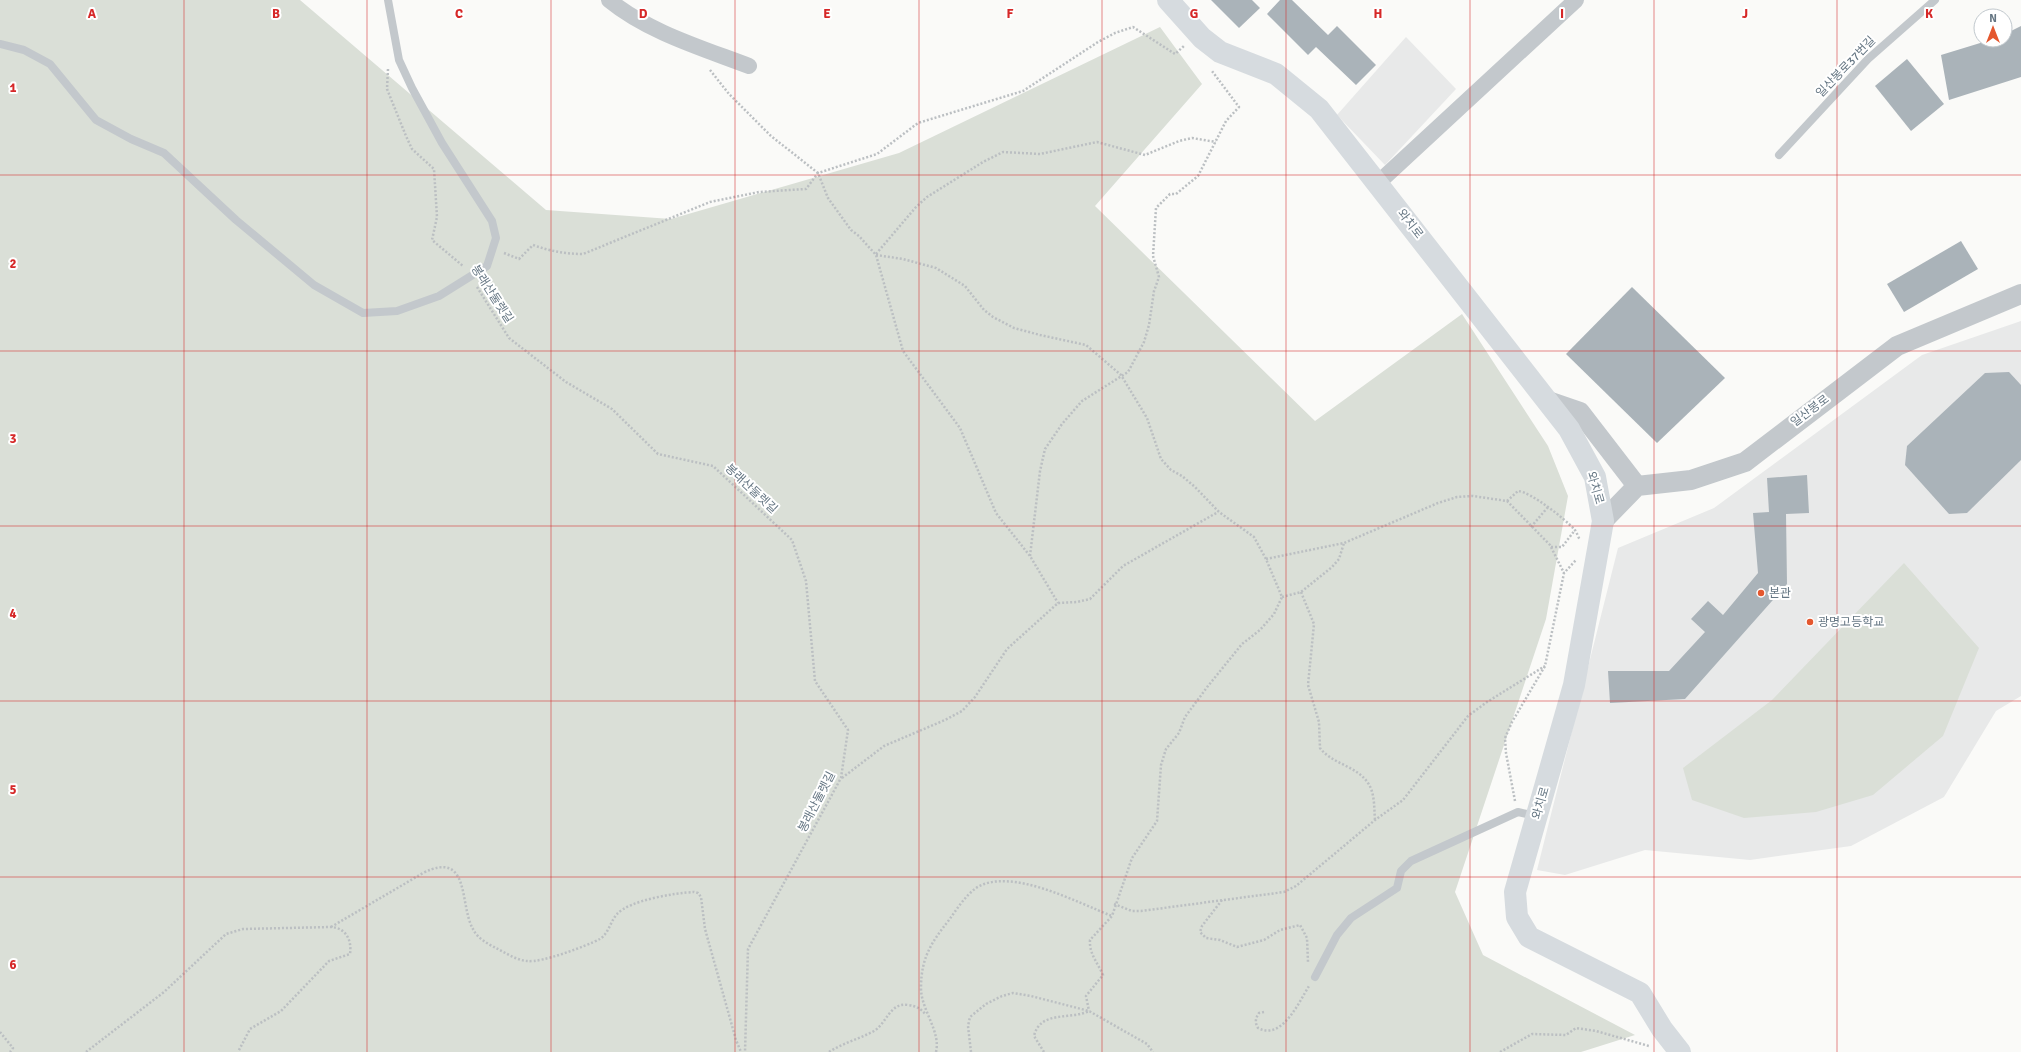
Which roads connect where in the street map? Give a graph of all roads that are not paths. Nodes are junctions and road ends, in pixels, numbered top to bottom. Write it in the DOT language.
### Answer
graph roads {
  1 [pos="388,0"];
  2 [pos="609,0"];
  3 [pos="1168,0"];
  4 [pos="1576,0"];
  5 [pos="1935,0"];
  6 [pos="0,44"];
  7 [pos="750,66"];
  8 [pos="1779,155"];
  9 [pos="1378,183"];
  10 [pos="2021,294"];
  11 [pos="1548,401"];
  12 [pos="1637,486"];
  13 [pos="1603,521"];
  14 [pos="1527,814"];
  15 [pos="1315,977"];
  16 [pos="1679,1051"];
  1 -- 6 [label="lane"];
  2 -- 7 [label="street"];
  3 -- 9 [label="main road, 와치로"];
  4 -- 9 [label="street"];
  5 -- 8 [label="lane, 일산봉로37번길"];
  9 -- 11 [label="main road, 와치로"];
  10 -- 12 [label="street, 일산봉로"];
  11 -- 12 [label="street"];
  11 -- 13 [label="main road, 와치로"];
  12 -- 13 [label="street"];
  13 -- 14 [label="main road, 와치로"];
  14 -- 15 [label="lane"];
  14 -- 16 [label="main road, 와치로"];
}
